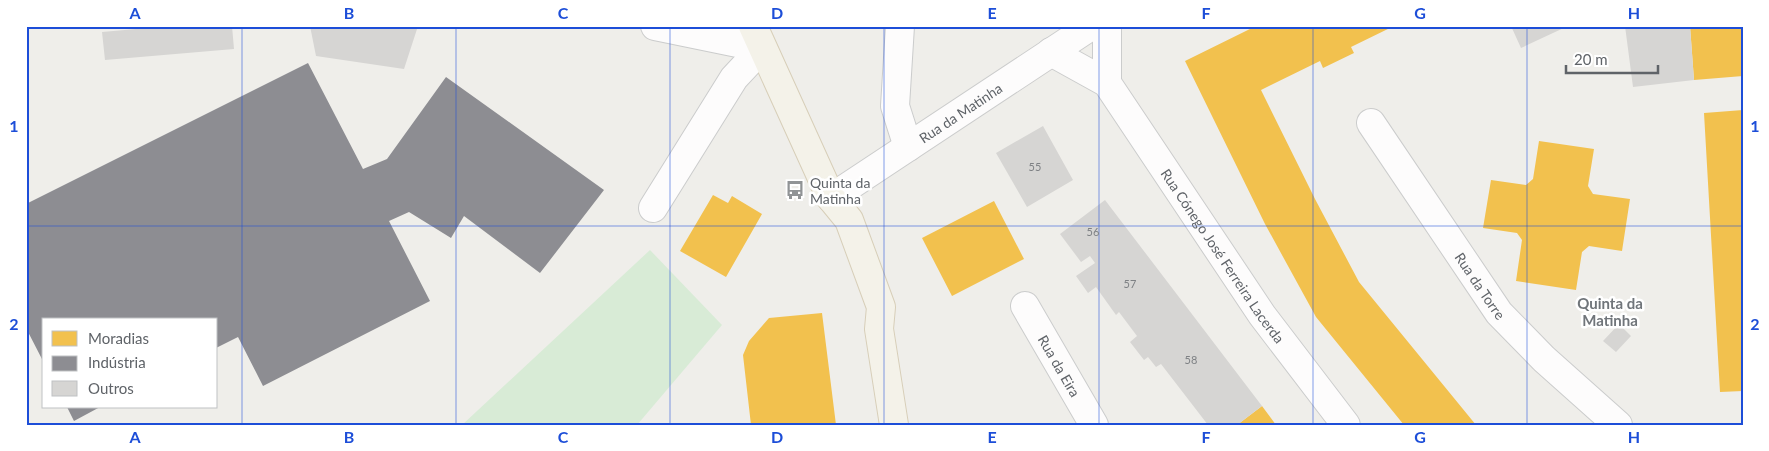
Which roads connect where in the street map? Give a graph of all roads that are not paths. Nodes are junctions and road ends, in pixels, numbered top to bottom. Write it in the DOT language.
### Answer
graph roads {
  1 [pos="655,26"];
  2 [pos="900,26"];
  3 [pos="1091,26"];
  4 [pos="1108,26"];
  5 [pos="758,37"];
  6 [pos="1051,52"];
  7 [pos="1107,83"];
  8 [pos="1371,123"];
  9 [pos="908,147"];
  10 [pos="831,198"];
  11 [pos="653,208"];
  12 [pos="1025,306"];
  13 [pos="894,425"];
  14 [pos="1094,425"];
  15 [pos="1346,425"];
  16 [pos="1618,425"];
  1 -- 5 [label="street"];
  2 -- 9 [label="street"];
  3 -- 6 [label="street, Rua da Matinha"];
  4 -- 7 [label="street"];
  5 -- 10 [label="main road"];
  5 -- 11 [label="street"];
  6 -- 7 [label="street, Rua Cónego José Ferreira Lacerda"];
  6 -- 9 [label="street, Rua da Matinha"];
  7 -- 15 [label="street, Rua Cónego José Ferreira Lacerda"];
  8 -- 16 [label="street, Rua da Torre"];
  9 -- 10 [label="street, Rua da Matinha"];
  10 -- 13 [label="main road"];
  12 -- 14 [label="street, Rua da Eira"];
}
